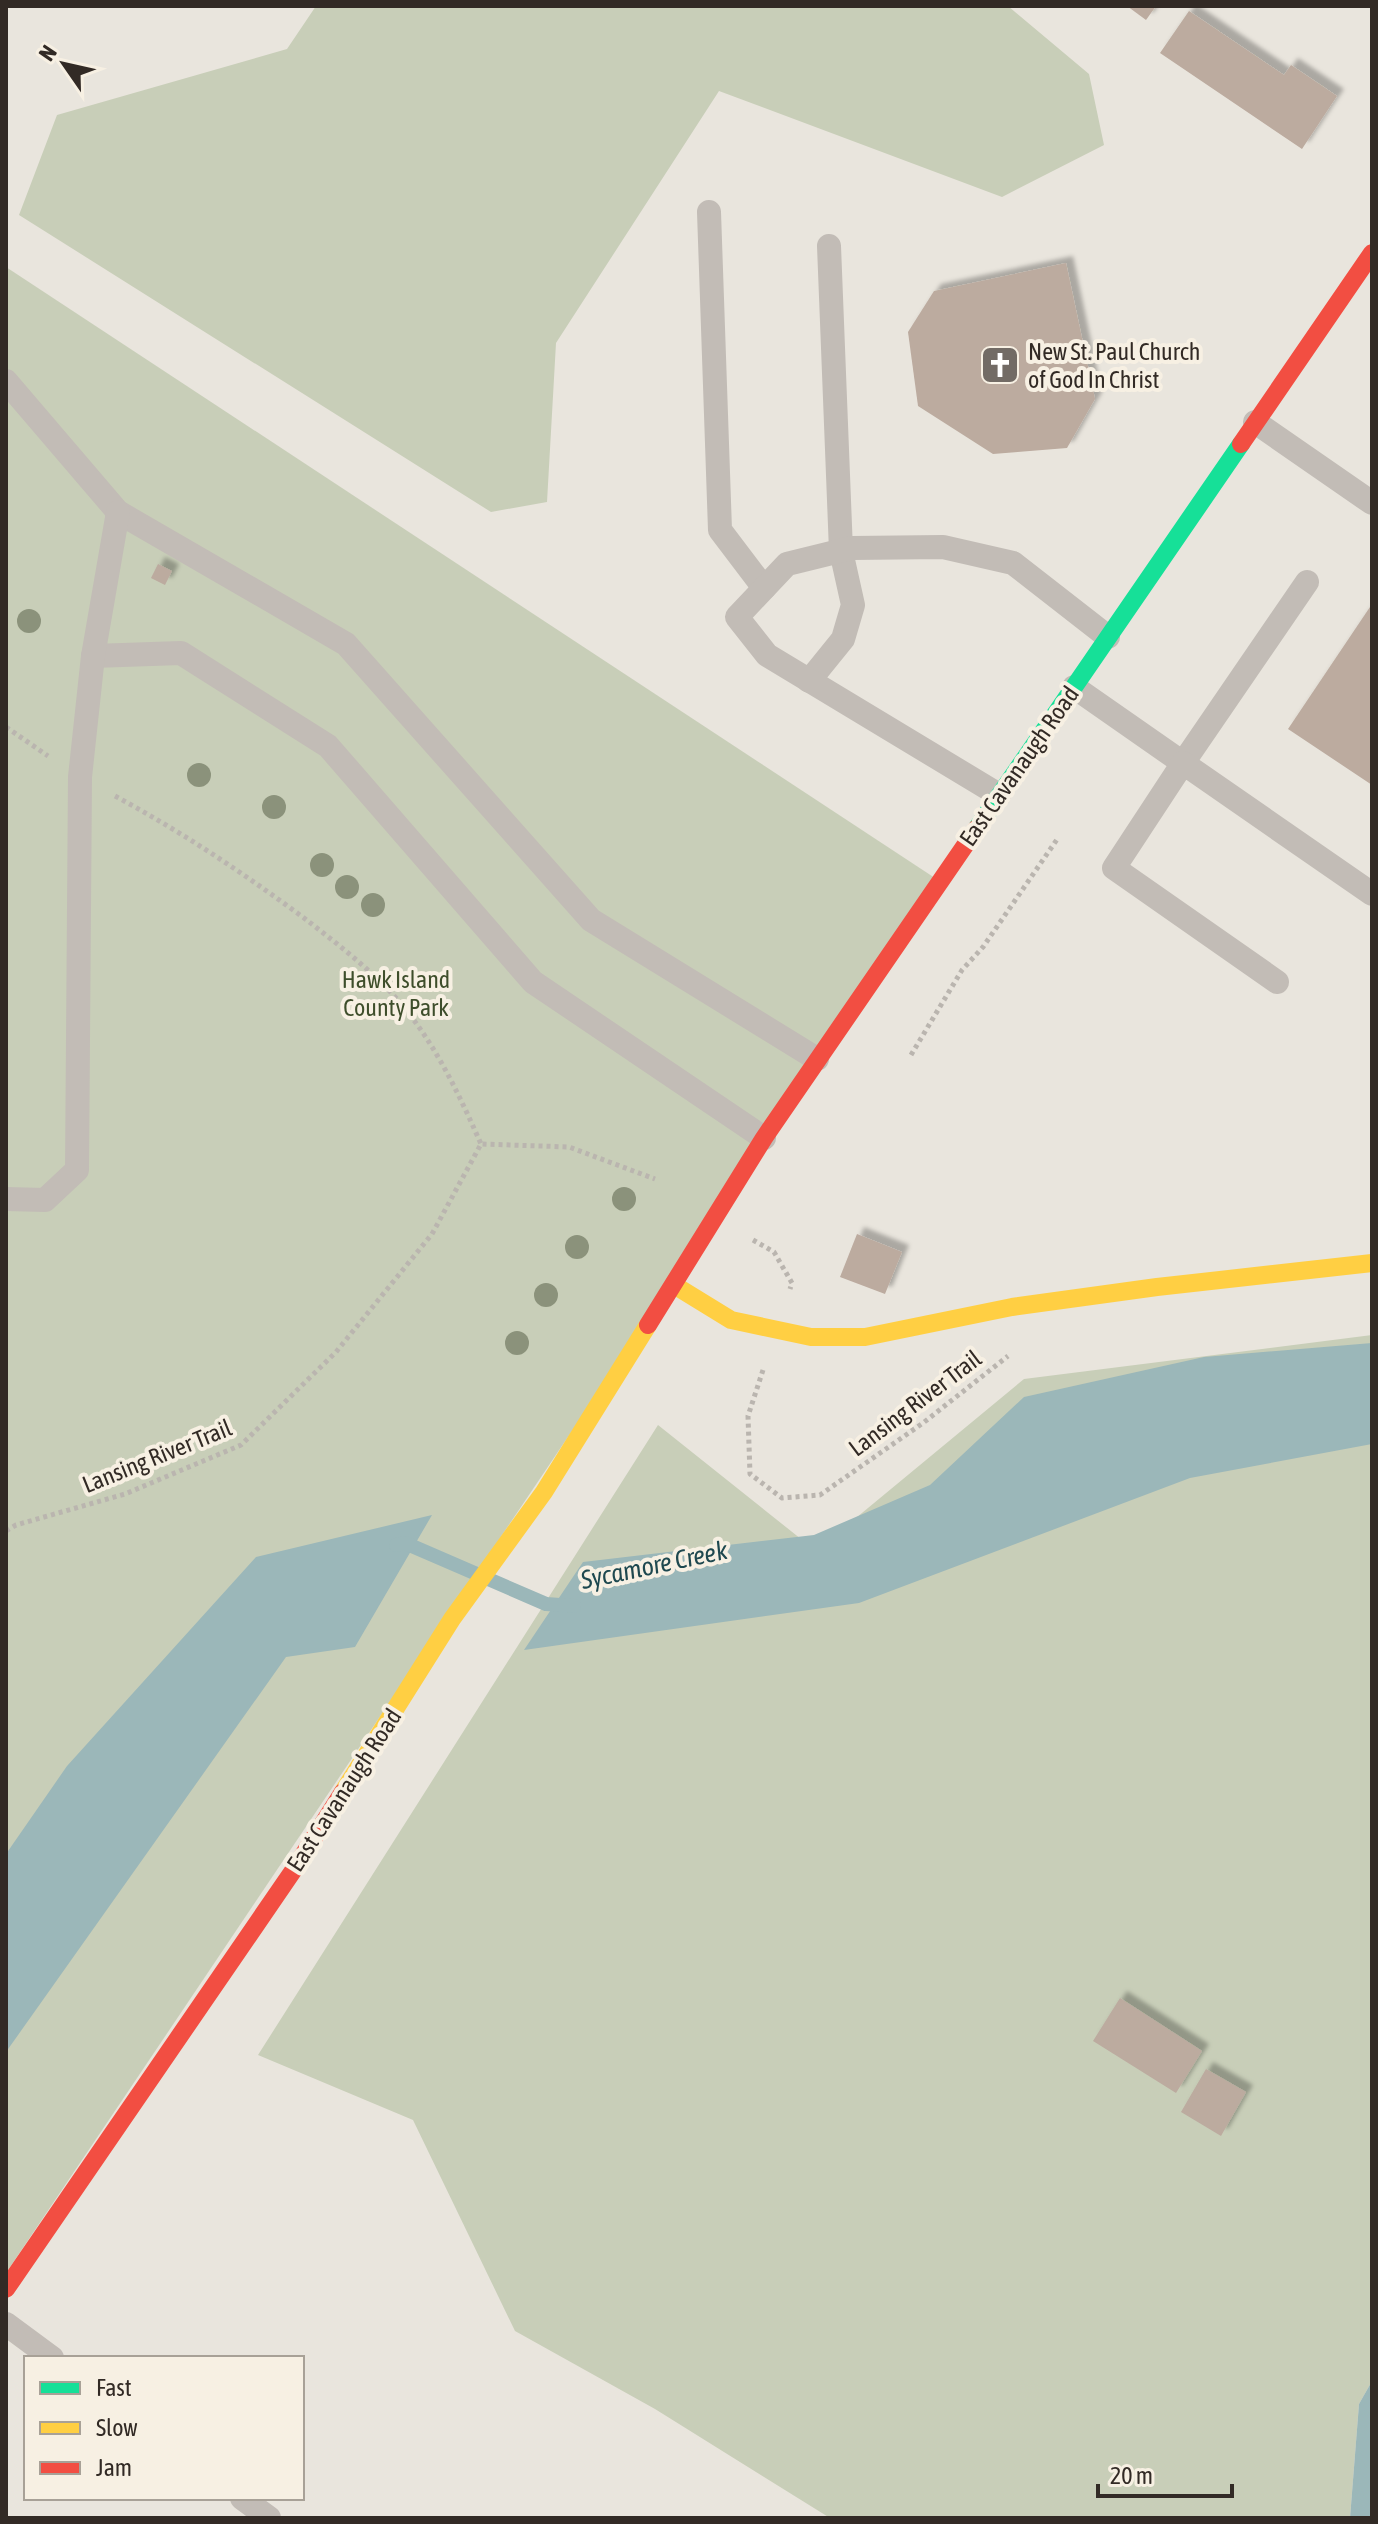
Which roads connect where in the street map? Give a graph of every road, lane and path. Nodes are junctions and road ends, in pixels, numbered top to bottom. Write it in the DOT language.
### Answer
graph roads {
  1 [pos="709,212"];
  2 [pos="829,246"];
  3 [pos="1372,253"];
  4 [pos="6,381"];
  5 [pos="1255,422"];
  6 [pos="1372,503"];
  7 [pos="118,512"];
  8 [pos="841,551"];
  9 [pos="1307,582"];
  10 [pos="764,588"];
  11 [pos="1108,637"];
  12 [pos="93,656"];
  13 [pos="809,681"];
  14 [pos="1074,687"];
  15 [pos="6,727"];
  16 [pos="1183,763"];
  17 [pos="80,777"];
  18 [pos="999,795"];
  19 [pos="1058,838"];
  20 [pos="1372,894"];
  21 [pos="1277,982"];
  22 [pos="911,1055"];
  23 [pos="817,1059"];
  24 [pos="764,1138"];
  25 [pos="481,1144"];
  26 [pos="655,1179"];
  27 [pos="6,1199"];
  28 [pos="749,1238"];
  29 [pos="1372,1263"];
  30 [pos="674,1285"];
  31 [pos="777,1330"];
  32 [pos="1012,1352"];
  33 [pos="6,1531"];
  34 [pos="6,2289"];
  35 [pos="6,2324"];
  36 [pos="49,2356"];
  37 [pos="245,2500"];
  38 [pos="269,2518"];
  1 -- 10 [label="lane"];
  2 -- 8 [label="lane"];
  3 -- 5 [label="street, East Cavanaugh Road"];
  4 -- 7 [label="lane"];
  5 -- 6 [label="lane"];
  5 -- 11 [label="street, East Cavanaugh Road"];
  7 -- 12 [label="lane"];
  7 -- 23 [label="lane"];
  8 -- 10 [label="lane"];
  8 -- 11 [label="lane"];
  8 -- 13 [label="lane"];
  9 -- 16 [label="lane"];
  10 -- 13 [label="lane"];
  11 -- 14 [label="street, East Cavanaugh Road"];
  12 -- 17 [label="lane"];
  12 -- 24 [label="lane"];
  13 -- 18 [label="lane"];
  14 -- 16 [label="lane"];
  14 -- 18 [label="street, East Cavanaugh Road"];
  15 -- 17 [label="path"];
  16 -- 20 [label="lane"];
  16 -- 21 [label="lane"];
  17 -- 25 [label="path"];
  17 -- 27 [label="lane"];
  18 -- 23 [label="street, East Cavanaugh Road"];
  19 -- 22 [label="path"];
  23 -- 24 [label="street, East Cavanaugh Road"];
  24 -- 30 [label="street, East Cavanaugh Road"];
  25 -- 26 [label="path"];
  25 -- 33 [label="path, Lansing River Trail"];
  28 -- 31 [label="path, Lansing River Trail"];
  29 -- 31 [label="street"];
  30 -- 31 [label="street"];
  30 -- 34 [label="street, East Cavanaugh Road"];
  31 -- 32 [label="path, Lansing River Trail"];
  35 -- 36 [label="lane"];
  37 -- 38 [label="lane"];
}
